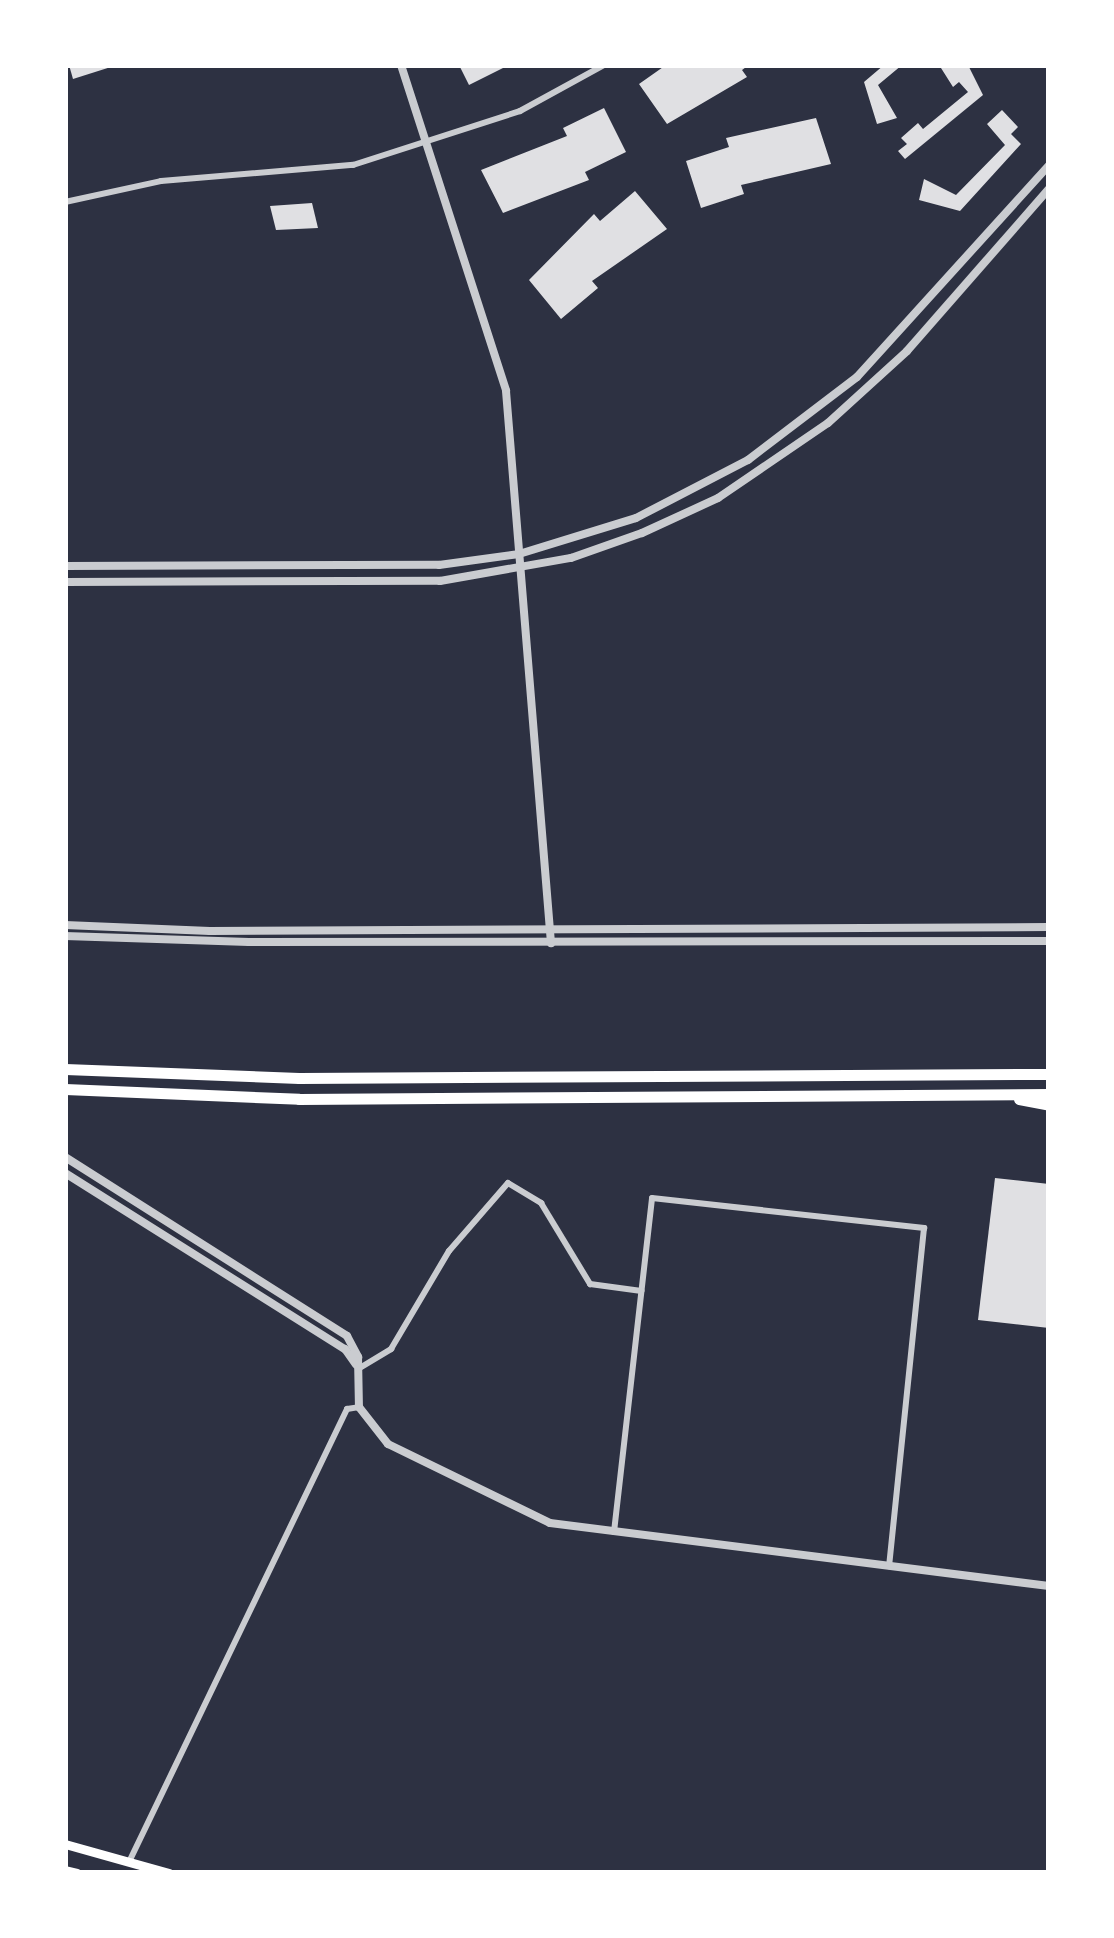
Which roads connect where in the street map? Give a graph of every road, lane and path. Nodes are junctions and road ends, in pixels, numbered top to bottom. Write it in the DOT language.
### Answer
graph roads {
  1 [pos="401,65"];
  2 [pos="604,65"];
  3 [pos="426,144"];
  4 [pos="1049,165"];
  5 [pos="1049,189"];
  6 [pos="65,202"];
  7 [pos="519,554"];
  8 [pos="65,566"];
  9 [pos="520,570"];
  10 [pos="65,582"];
  11 [pos="65,926"];
  12 [pos="1049,927"];
  13 [pos="552,930"];
  14 [pos="65,936"];
  15 [pos="1049,941"];
  16 [pos="552,942"];
  17 [pos="65,1069"];
  18 [pos="1047,1073"];
  19 [pos="65,1089"];
  20 [pos="990,1094"];
  21 [pos="1049,1094"];
  22 [pos="1049,1105"];
  23 [pos="65,1158"];
  24 [pos="65,1173"];
  25 [pos="642,1291"];
  26 [pos="357,1369"];
  27 [pos="359,1406"];
  28 [pos="614,1534"];
  29 [pos="889,1566"];
  30 [pos="1049,1586"];
  31 [pos="65,1844"];
  32 [pos="129,1862"];
  33 [pos="65,1870"];
  34 [pos="77,1873"];
  35 [pos="169,1873"];
  1 -- 3 [label="street"];
  2 -- 3 [label="street"];
  3 -- 6 [label="street"];
  3 -- 7 [label="street"];
  4 -- 7 [label="street"];
  5 -- 9 [label="street"];
  7 -- 8 [label="street"];
  7 -- 9 [label="street"];
  9 -- 10 [label="street"];
  9 -- 13 [label="street"];
  11 -- 13 [label="street"];
  12 -- 13 [label="street"];
  13 -- 16 [label="street"];
  14 -- 16 [label="street"];
  15 -- 16 [label="street"];
  17 -- 18 [label="highway"];
  19 -- 20 [label="highway"];
  20 -- 21 [label="highway"];
  20 -- 22 [label="highway"];
  23 -- 26 [label="street"];
  24 -- 26 [label="street"];
  25 -- 26 [label="street"];
  25 -- 28 [label="street"];
  25 -- 29 [label="street"];
  26 -- 27 [label="street"];
  27 -- 28 [label="street"];
  27 -- 32 [label="street"];
  28 -- 29 [label="street"];
  29 -- 30 [label="street"];
  31 -- 32 [label="main road"];
  32 -- 35 [label="main road"];
  33 -- 34 [label="main road"];
}
